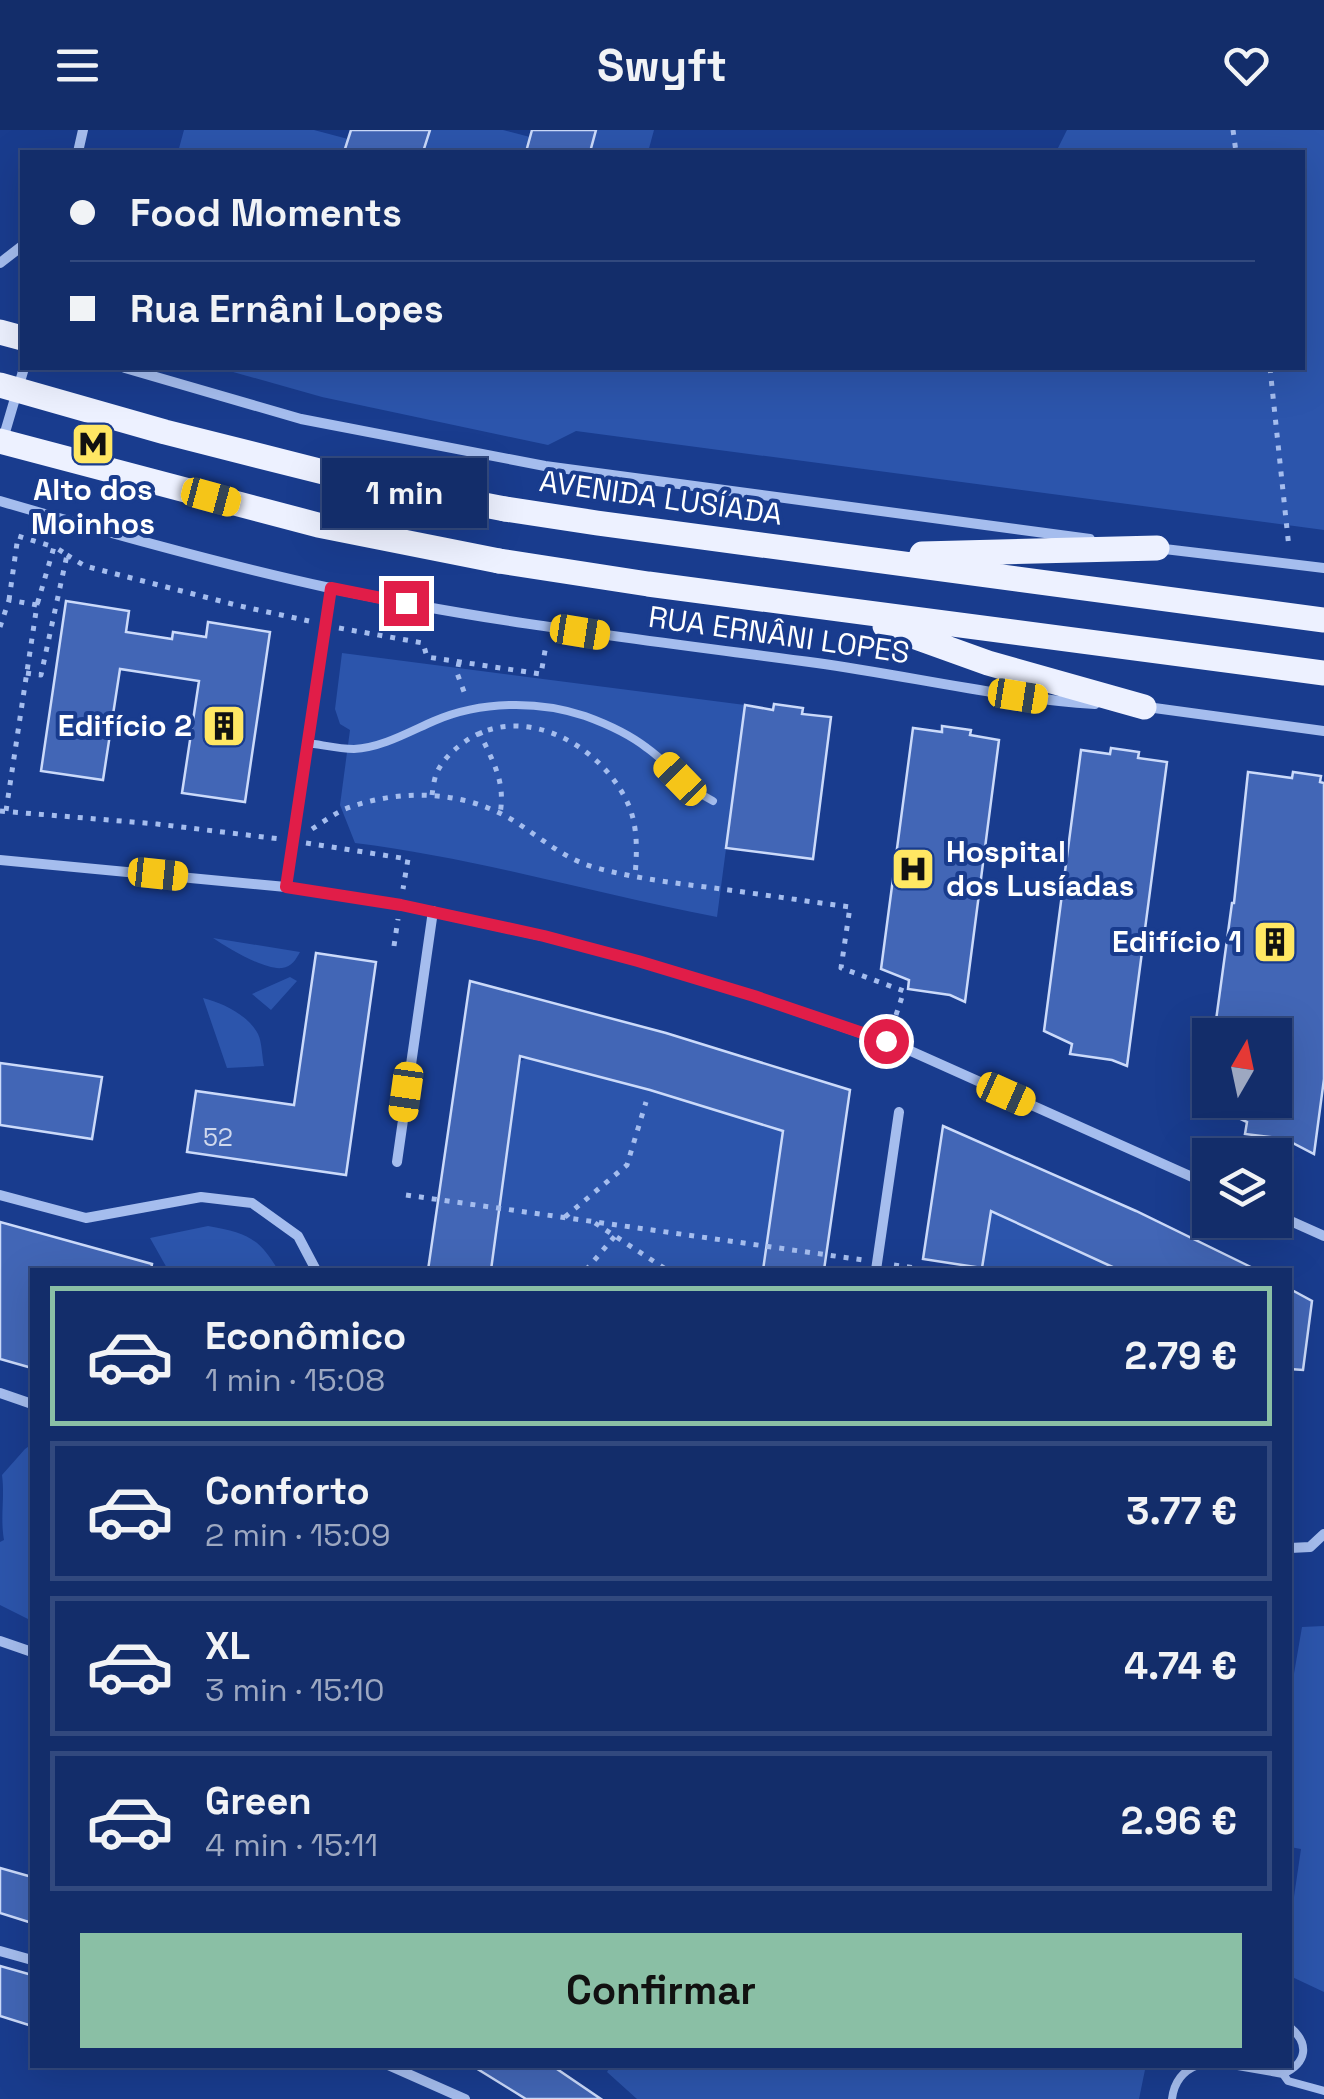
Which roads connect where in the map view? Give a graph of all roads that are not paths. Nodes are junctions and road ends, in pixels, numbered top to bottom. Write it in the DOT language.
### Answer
graph roads {
  1 [pos="20,248"];
  2 [pos="0,263"];
  3 [pos="23,370"];
  4 [pos="132,370"];
  5 [pos="0,385"];
  6 [pos="0,441"];
  7 [pos="0,450"];
  8 [pos="0,501"];
  9 [pos="1157,548"];
  10 [pos="832,555"];
  11 [pos="1324,568"];
  12 [pos="331,588"];
  13 [pos="838,609"];
  14 [pos="1324,620"];
  15 [pos="1324,673"];
  16 [pos="1144,707"];
  17 [pos="1324,732"];
  18 [pos="308,743"];
  19 [pos="713,801"];
  20 [pos="0,860"];
  21 [pos="286,887"];
  22 [pos="433,911"];
  23 [pos="900,1112"];
  24 [pos="396,1162"];
  25 [pos="1192,1177"];
  26 [pos="0,1194"];
  27 [pos="1292,1222"];
  28 [pos="1324,1236"];
  29 [pos="877,1266"];
  30 [pos="315,1268"];
  31 [pos="0,1393"];
  32 [pos="30,1403"];
  33 [pos="1324,1534"];
  34 [pos="1292,1548"];
  35 [pos="0,1641"];
  36 [pos="30,1651"];
  37 [pos="0,1951"];
  38 [pos="30,1959"];
  39 [pos="1292,2030"];
  40 [pos="395,2068"];
  41 [pos="1192,2068"];
  42 [pos="1249,2068"];
  43 [pos="1282,2074"];
  44 [pos="1324,2091"];
  45 [pos="466,2099"];
  46 [pos="1172,2099"];
  1 -- 2 [label="street"];
  3 -- 7 [label="street"];
  4 -- 9 [label="street, AVENIDA LUSÍADA"];
  5 -- 10 [label="main road, AVENIDA LUSÍADA, bridge"];
  6 -- 13 [label="main road, bridge"];
  8 -- 12 [label="street, RUA ERNÂNI LOPES"];
  9 -- 10 [label="main road"];
  9 -- 11 [label="street, AVENIDA LUSÍADA"];
  10 -- 14 [label="main road, AVENIDA LUSÍADA"];
  12 -- 16 [label="street, RUA ERNÂNI LOPES"];
  12 -- 18 [label="lane"];
  13 -- 15 [label="main road"];
  13 -- 16 [label="main road"];
  16 -- 17 [label="street, RUA ERNÂNI LOPES"];
  18 -- 19 [label="lane"];
  18 -- 21 [label="lane"];
  20 -- 21 [label="street"];
  21 -- 22 [label="street"];
  22 -- 24 [label="street"];
  22 -- 25 [label="street"];
  23 -- 29 [label="street"];
  26 -- 30 [label="street"];
  27 -- 28 [label="street"];
  31 -- 32 [label="street"];
  33 -- 34 [label="street"];
  35 -- 36 [label="street"];
  37 -- 38 [label="street"];
  39 -- 43 [label="lane"];
  40 -- 45 [label="street"];
  41 -- 46 [label="lane"];
  42 -- 43 [label="lane"];
  43 -- 44 [label="lane"];
}
